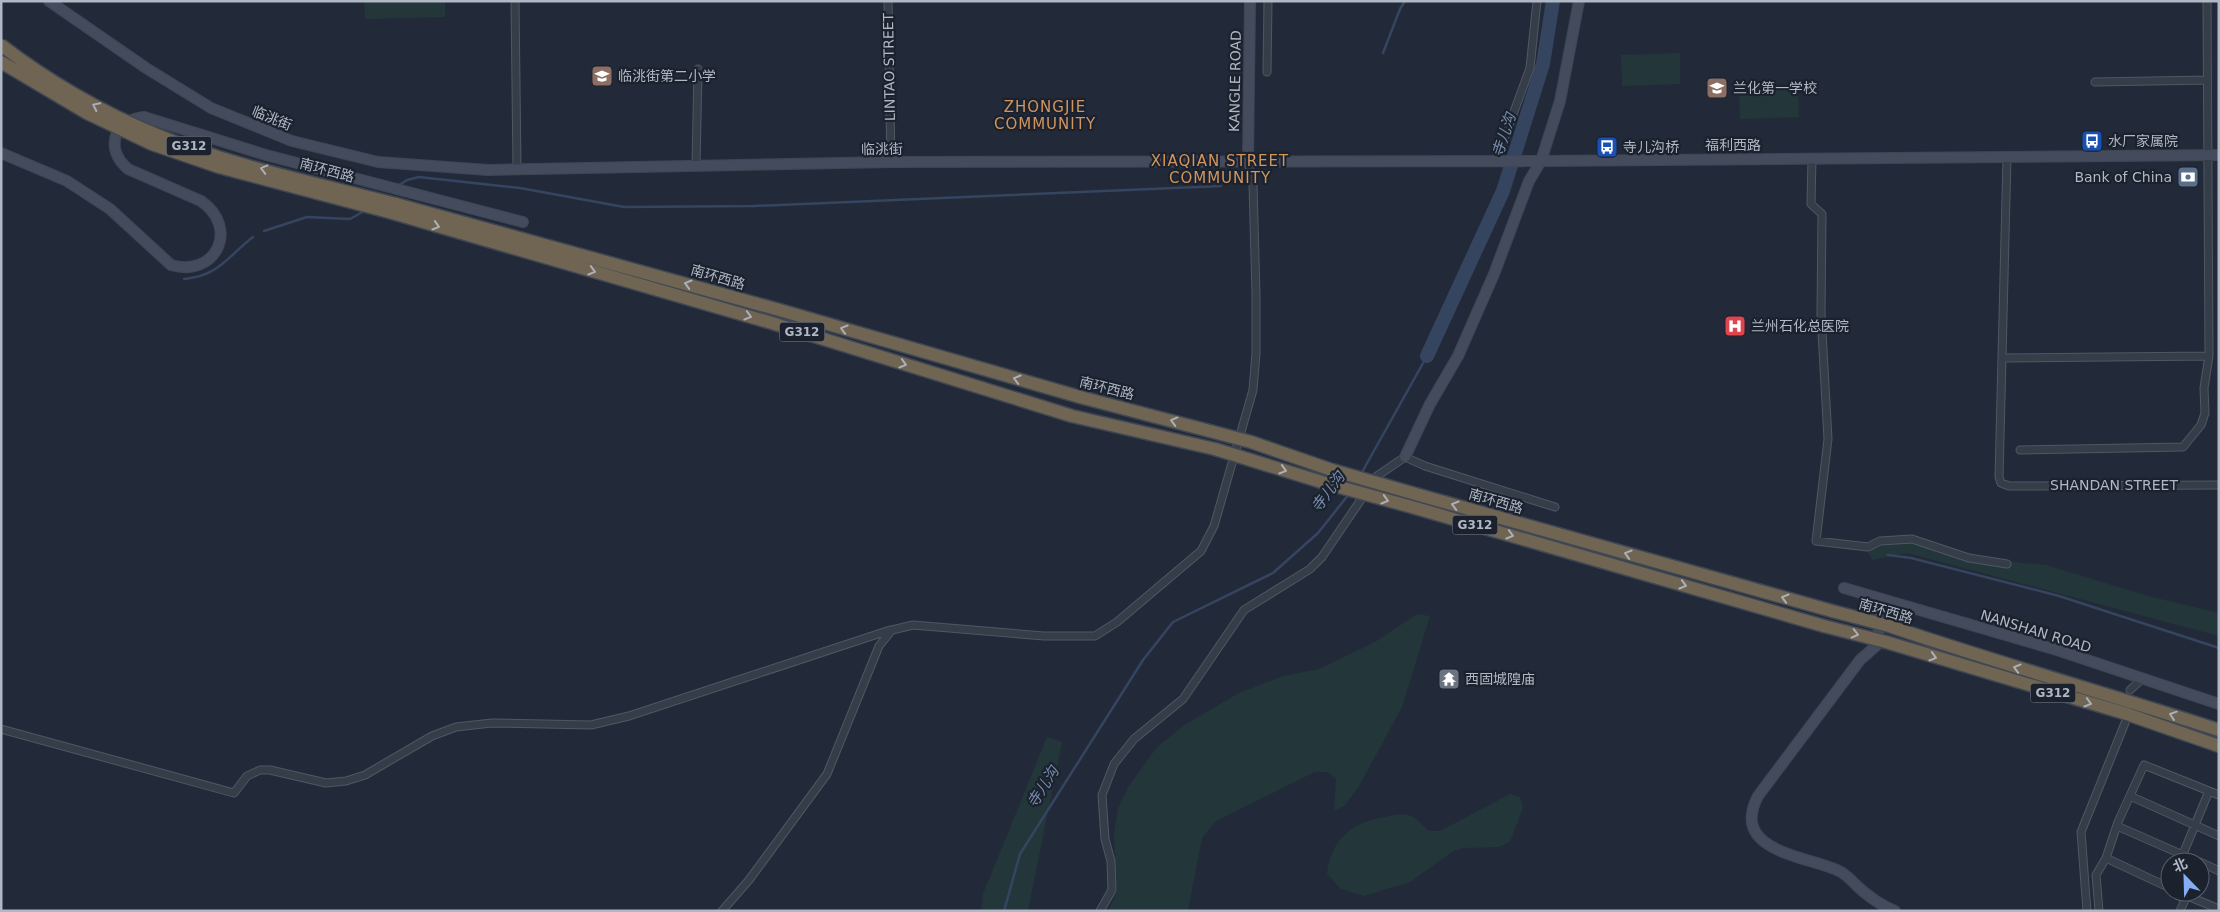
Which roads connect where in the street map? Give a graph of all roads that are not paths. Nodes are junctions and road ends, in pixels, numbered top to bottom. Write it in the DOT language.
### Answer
graph roads {
  1 [pos="49,1"];
  2 [pos="515,1"];
  3 [pos="888,1"];
  4 [pos="1250,1"];
  5 [pos="1268,1"];
  6 [pos="1537,1"];
  7 [pos="1579,1"];
  8 [pos="2207,1"];
  9 [pos="1,45"];
  10 [pos="1,62"];
  11 [pos="698,69"];
  12 [pos="1267,72"];
  13 [pos="2207,80"];
  14 [pos="2095,82"];
  15 [pos="1,153"];
  16 [pos="2207,155"];
  17 [pos="2219,155"];
  18 [pos="2007,157"];
  19 [pos="1812,158"];
  20 [pos="1248,161"];
  21 [pos="1499,161"];
  22 [pos="1538,161"];
  23 [pos="890,162"];
  24 [pos="696,166"];
  25 [pos="517,169"];
  26 [pos="392,208"];
  27 [pos="523,222"];
  28 [pos="2209,356"];
  29 [pos="2003,358"];
  30 [pos="2020,450"];
  31 [pos="1405,458"];
  32 [pos="2219,485"];
  33 [pos="1555,507"];
  34 [pos="2007,564"];
  35 [pos="1844,588"];
  36 [pos="1882,600"];
  37 [pos="892,630"];
  38 [pos="2141,680"];
  39 [pos="2130,690"];
  40 [pos="2219,704"];
  41 [pos="2126,723"];
  42 [pos="1,730"];
  43 [pos="2219,730"];
  44 [pos="2219,746"];
  45 [pos="2210,791"];
  46 [pos="2219,795"];
  47 [pos="2130,796"];
  48 [pos="2195,825"];
  49 [pos="2117,826"];
  50 [pos="2219,836"];
  51 [pos="2178,852"];
  52 [pos="2184,852"];
  53 [pos="2106,858"];
  54 [pos="2160,883"];
  55 [pos="2204,902"];
  56 [pos="2219,909"];
  57 [pos="722,911"];
  58 [pos="1100,911"];
  59 [pos="1895,911"];
  60 [pos="2087,911"];
  61 [pos="2099,911"];
  1 -- 25 [label="street, 临洮街"];
  2 -- 25 [label="street"];
  3 -- 23 [label="street, LINTAO STREET"];
  4 -- 20 [label="street, KANGLE ROAD"];
  5 -- 12 [label="street"];
  6 -- 21 [label="street"];
  7 -- 22 [label="street"];
  8 -- 13 [label="street"];
  26 -- 9 [label="highway, 南环西路 / G312, one-way, bridge"];
  10 -- 26 [label="highway, 南环西路 / G312, bridge"];
  11 -- 24 [label="street"];
  13 -- 14 [label="street"];
  13 -- 16 [label="street"];
  15 -- 27 [label="street"];
  16 -- 17 [label="street, 福利西路"];
  16 -- 18 [label="street, 福利西路"];
  16 -- 28 [label="street"];
  18 -- 19 [label="street, 福利西路"];
  18 -- 29 [label="street"];
  19 -- 22 [label="street, 福利西路"];
  19 -- 34 [label="street"];
  20 -- 21 [label="street, 福利西路"];
  20 -- 23 [label="street, 临洮街"];
  20 -- 37 [label="street"];
  21 -- 22 [label="street, 福利西路"];
  22 -- 31 [label="street"];
  23 -- 24 [label="street, 临洮街"];
  24 -- 25 [label="street, 临洮街"];
  43 -- 26 [label="highway, 南环西路 / G312, one-way, bridge"];
  26 -- 44 [label="highway, 南环西路 / G312, one-way, bridge"];
  28 -- 29 [label="street"];
  28 -- 30 [label="street"];
  29 -- 32 [label="street, SHANDAN STREET"];
  31 -- 33 [label="street"];
  31 -- 58 [label="street"];
  35 -- 36 [label="street, NANSHAN ROAD"];
  36 -- 38 [label="street, NANSHAN ROAD"];
  36 -- 59 [label="street"];
  37 -- 42 [label="street"];
  37 -- 57 [label="street"];
  38 -- 39 [label="street"];
  38 -- 40 [label="street, NANSHAN ROAD"];
  41 -- 60 [label="street"];
  45 -- 46 [label="street"];
  45 -- 47 [label="street"];
  45 -- 48 [label="street"];
  47 -- 48 [label="street"];
  47 -- 49 [label="street"];
  48 -- 50 [label="street"];
  48 -- 52 [label="street"];
  49 -- 51 [label="street"];
  49 -- 53 [label="street"];
  53 -- 54 [label="street"];
  53 -- 61 [label="street"];
  55 -- 56 [label="street"];
}
